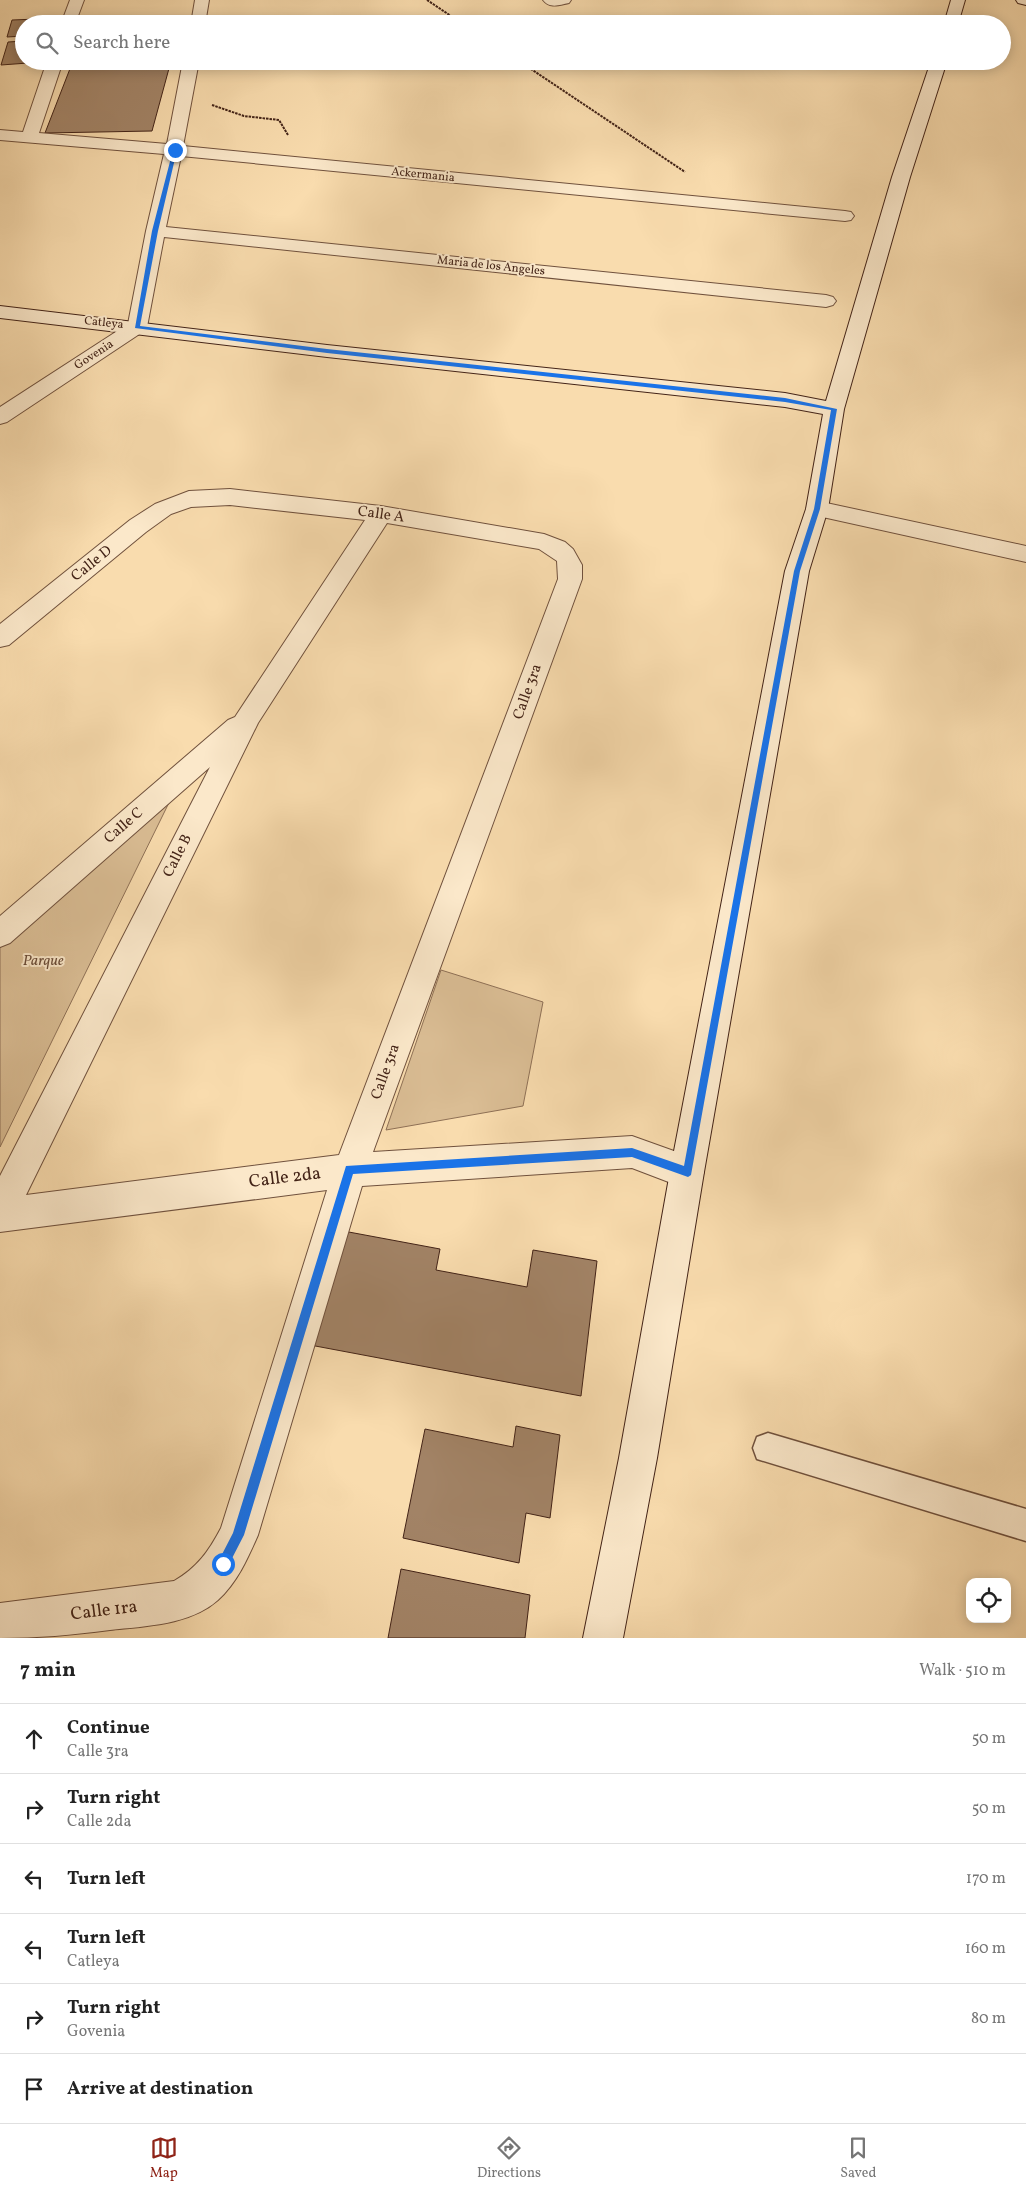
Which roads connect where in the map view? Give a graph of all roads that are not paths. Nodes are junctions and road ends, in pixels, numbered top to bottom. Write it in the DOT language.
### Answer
graph roads {
  1 [pos="77,0"];
  2 [pos="202,0"];
  3 [pos="550,0"];
  4 [pos="564,0"];
  5 [pos="958,0"];
  6 [pos="71,15"];
  7 [pos="200,15"];
  8 [pos="953,15"];
  9 [pos="52,70"];
  10 [pos="189,70"];
  11 [pos="936,70"];
  12 [pos="0,135"];
  13 [pos="29,138"];
  14 [pos="175,150"];
  15 [pos="845,216"];
  16 [pos="155,231"];
  17 [pos="826,300"];
  18 [pos="0,312"];
  19 [pos="137,327"];
  20 [pos="834,409"];
  21 [pos="0,417"];
  22 [pos="189,499"];
  23 [pos="817,509"];
  24 [pos="382,514"];
  25 [pos="1026,554"];
  26 [pos="567,557"];
  27 [pos="0,638"];
  28 [pos="248,717"];
  29 [pos="0,934"];
  30 [pos="350,1170"];
  31 [pos="688,1172"];
  32 [pos="0,1213"];
  33 [pos="768,1448"];
  34 [pos="1026,1525"];
  35 [pos="204,1586"];
  36 [pos="0,1624"];
  37 [pos="603,1638"];
  1 -- 6 [label="street"];
  2 -- 7 [label="street"];
  3 -- 4 [label="street"];
  5 -- 8 [label="street"];
  9 -- 13 [label="street"];
  10 -- 14 [label="street"];
  11 -- 20 [label="street"];
  12 -- 13 [label="street, Ackermania"];
  13 -- 14 [label="street, Ackermania"];
  14 -- 15 [label="street, Ackermania"];
  14 -- 16 [label="street"];
  16 -- 17 [label="street, Maria de los Angeles"];
  16 -- 19 [label="street"];
  18 -- 19 [label="street, Catleya"];
  19 -- 20 [label="street, Catleya"];
  19 -- 21 [label="street, Govenia"];
  20 -- 23 [label="street"];
  22 -- 24 [label="street, Calle A"];
  22 -- 27 [label="street, Calle D"];
  23 -- 25 [label="street"];
  23 -- 31 [label="street"];
  24 -- 26 [label="street, Calle A"];
  24 -- 28 [label="street, Calle B"];
  26 -- 30 [label="street, Calle 3ra"];
  28 -- 29 [label="street, Calle C"];
  28 -- 32 [label="street, Calle B"];
  30 -- 31 [label="street, Calle 2da"];
  30 -- 32 [label="street, Calle 2da"];
  30 -- 35 [label="street, Calle 3ra"];
  31 -- 37 [label="street"];
  33 -- 34 [label="lane"];
  35 -- 36 [label="street, Calle 1ra"];
}
